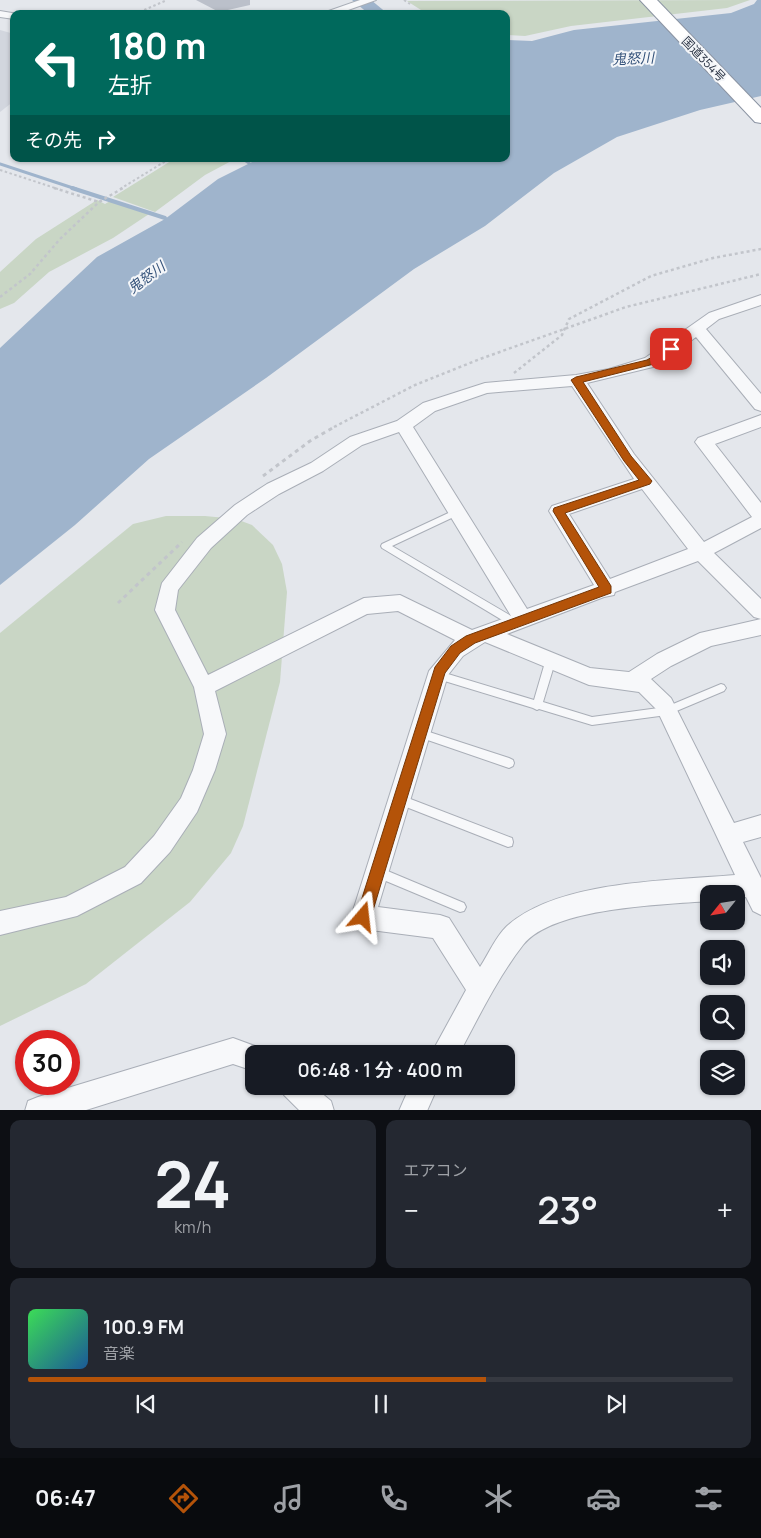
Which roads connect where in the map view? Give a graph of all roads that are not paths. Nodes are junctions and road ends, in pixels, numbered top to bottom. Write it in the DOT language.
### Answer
graph roads {
  1 [pos="371,0"];
  2 [pos="648,0"];
  3 [pos="353,5"];
  4 [pos="336,10"];
  5 [pos="761,118"];
  6 [pos="761,300"];
  7 [pos="696,327"];
  8 [pos="576,380"];
  9 [pos="761,405"];
  10 [pos="761,422"];
  11 [pos="403,425"];
  12 [pos="647,481"];
  13 [pos="457,512"];
  14 [pos="761,516"];
  15 [pos="761,520"];
  16 [pos="701,552"];
  17 [pos="606,590"];
  18 [pos="752,595"];
  19 [pos="761,612"];
  20 [pos="519,621"];
  21 [pos="761,627"];
  22 [pos="478,637"];
  23 [pos="551,659"];
  24 [pos="438,675"];
  25 [pos="632,681"];
  26 [pos="204,687"];
  27 [pos="721,688"];
  28 [pos="537,706"];
  29 [pos="667,711"];
  30 [pos="420,733"];
  31 [pos="509,763"];
  32 [pos="399,800"];
  33 [pos="761,826"];
  34 [pos="728,835"];
  35 [pos="508,842"];
  36 [pos="377,872"];
  37 [pos="757,894"];
  38 [pos="460,908"];
  39 [pos="0,923"];
  40 [pos="480,990"];
  41 [pos="449,1045"];
  42 [pos="245,1055"];
  43 [pos="303,1095"];
  44 [pos="420,1095"];
  45 [pos="38,1110"];
  46 [pos="321,1110"];
  47 [pos="412,1110"];
  1 -- 3 [label="street"];
  2 -- 5 [label="highway, 国道354号"];
  3 -- 4 [label="street"];
  6 -- 7 [label="street"];
  7 -- 8 [label="street"];
  7 -- 9 [label="street"];
  8 -- 11 [label="street"];
  8 -- 12 [label="street"];
  10 -- 14 [label="street"];
  11 -- 13 [label="street"];
  11 -- 26 [label="street"];
  12 -- 16 [label="street"];
  12 -- 17 [label="street"];
  13 -- 20 [label="street"];
  13 -- 20 [label="lane"];
  15 -- 16 [label="street"];
  16 -- 17 [label="street"];
  16 -- 18 [label="street"];
  17 -- 20 [label="street"];
  18 -- 19 [label="street"];
  20 -- 22 [label="street"];
  21 -- 25 [label="street"];
  22 -- 23 [label="street"];
  22 -- 24 [label="street"];
  22 -- 26 [label="street"];
  23 -- 25 [label="street"];
  23 -- 28 [label="lane"];
  24 -- 28 [label="lane"];
  24 -- 30 [label="street"];
  25 -- 29 [label="street"];
  26 -- 39 [label="street"];
  27 -- 29 [label="lane"];
  28 -- 29 [label="lane"];
  29 -- 34 [label="street"];
  30 -- 31 [label="lane"];
  30 -- 32 [label="street"];
  32 -- 35 [label="lane"];
  32 -- 36 [label="street"];
  33 -- 34 [label="street"];
  34 -- 37 [label="street"];
  36 -- 38 [label="lane"];
  36 -- 40 [label="street"];
  37 -- 40 [label="street"];
  40 -- 41 [label="street"];
  42 -- 45 [label="street"];
  43 -- 46 [label="street"];
  44 -- 47 [label="street"];
}
